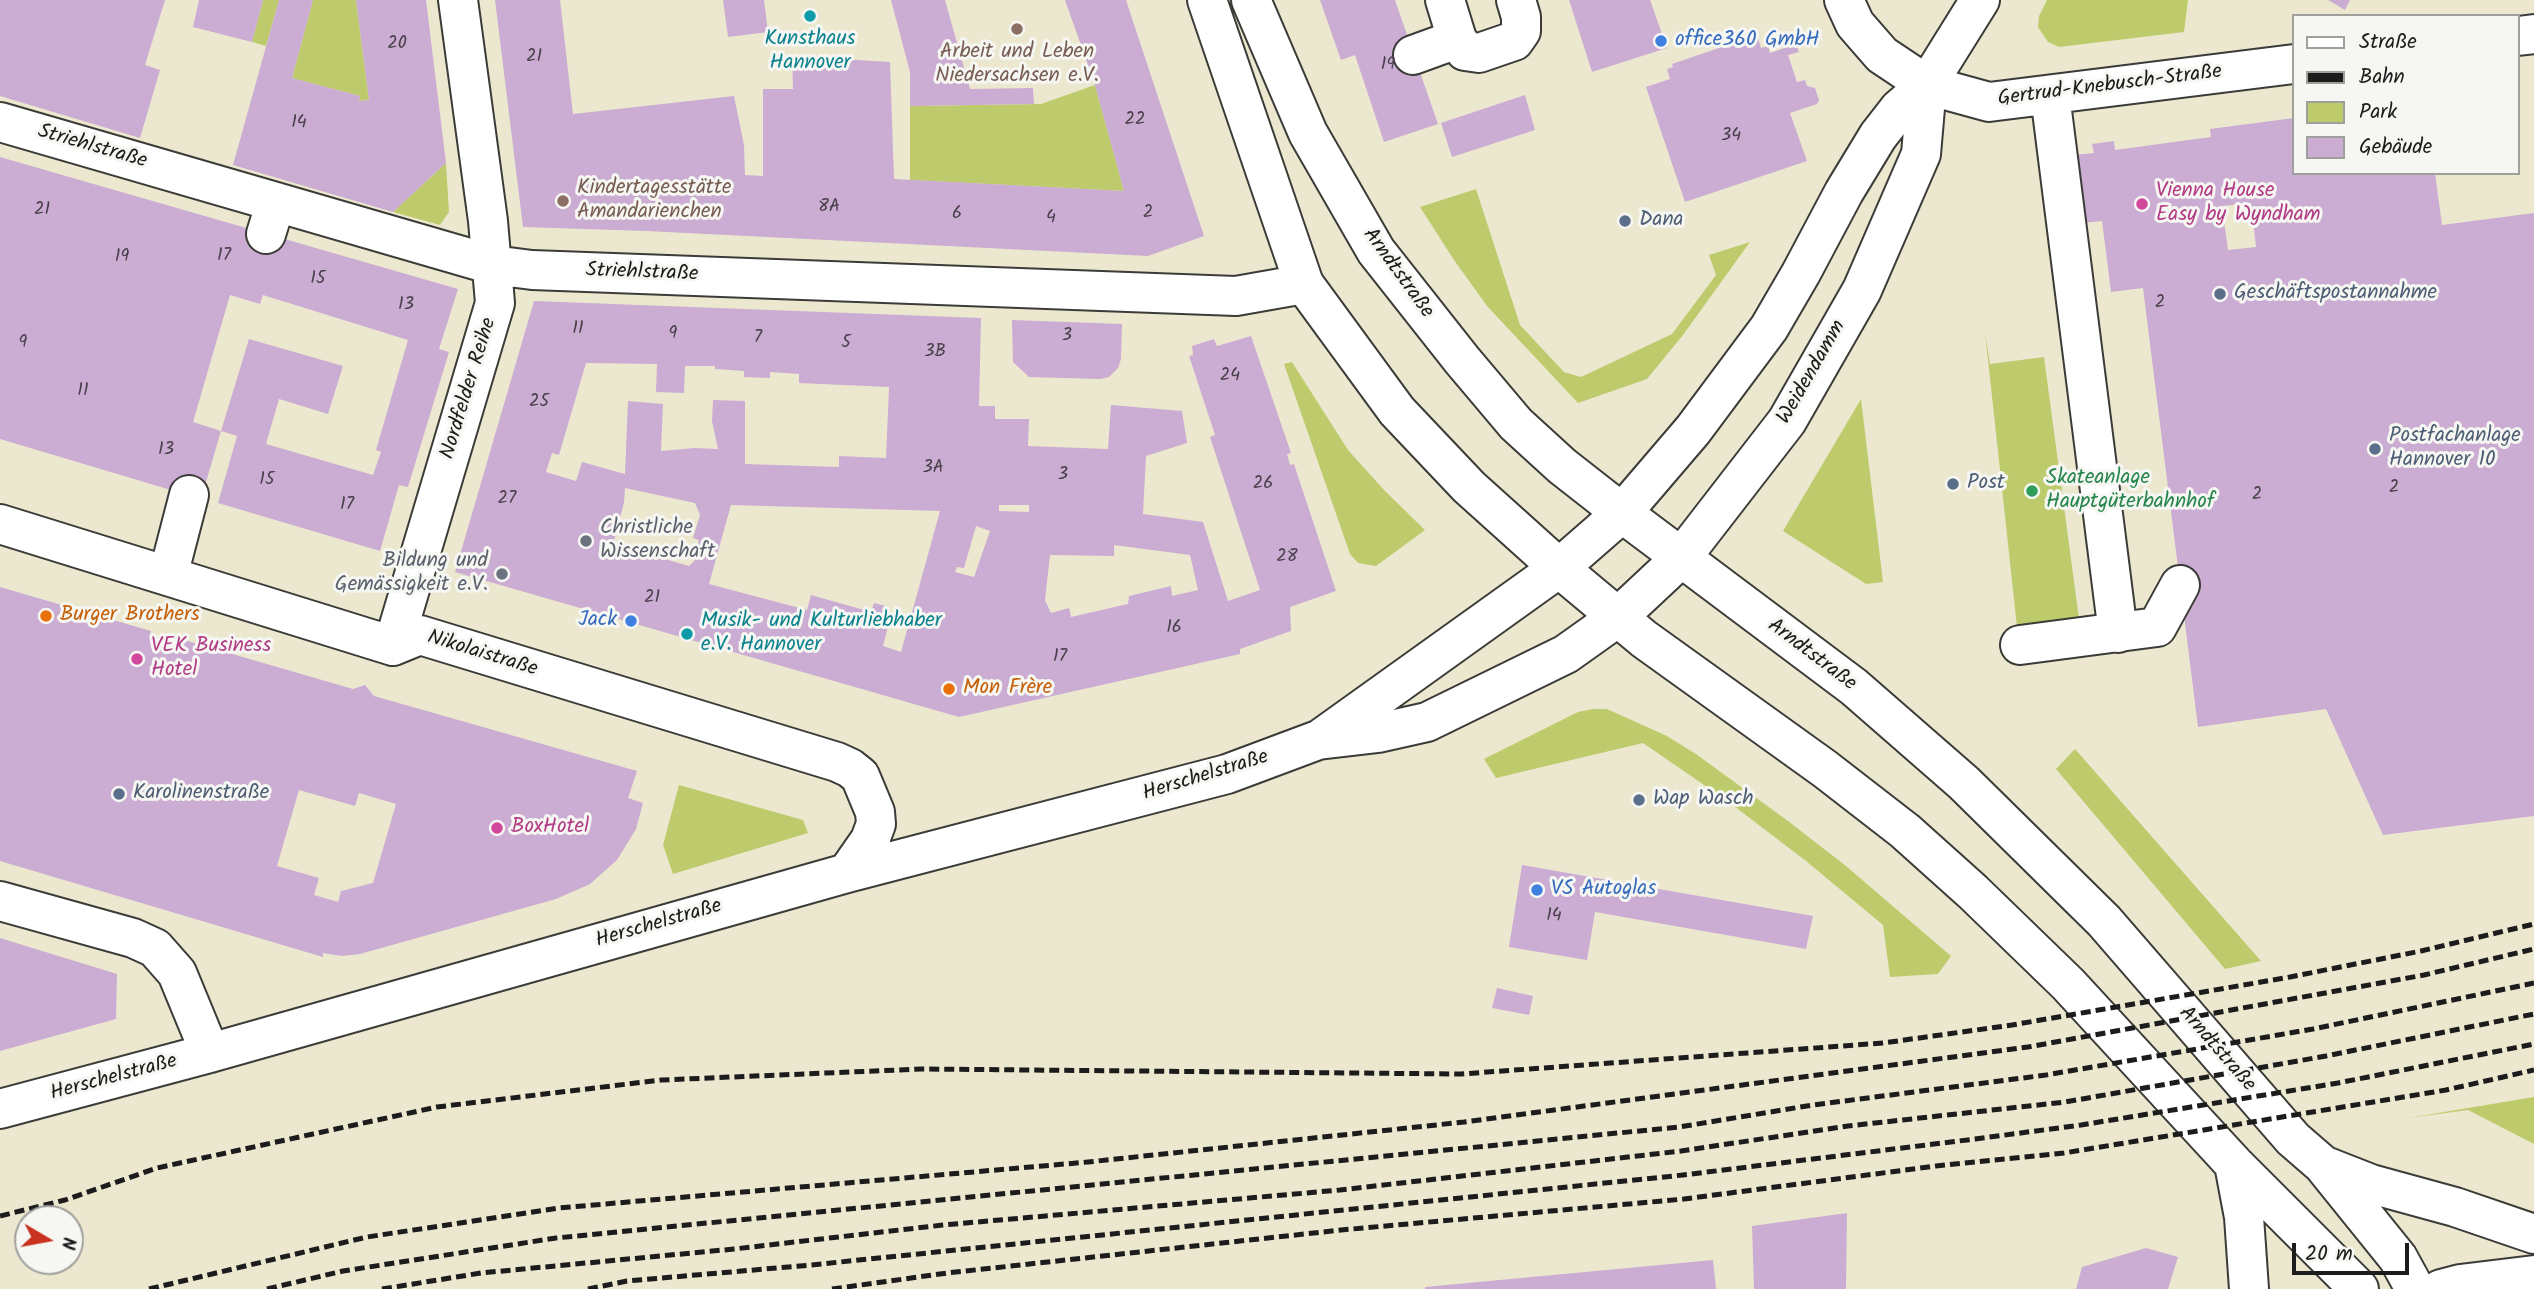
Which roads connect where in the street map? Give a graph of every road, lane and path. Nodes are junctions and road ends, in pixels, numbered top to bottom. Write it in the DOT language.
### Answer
graph roads {
  1 [pos="458,0"];
  2 [pos="1207,0"];
  3 [pos="1251,0"];
  4 [pos="1445,0"];
  5 [pos="1516,0"];
  6 [pos="1844,0"];
  7 [pos="1980,0"];
  8 [pos="1457,39"];
  9 [pos="1413,55"];
  10 [pos="2292,64"];
  11 [pos="1927,85"];
  12 [pos="2050,95"];
  13 [pos="0,122"];
  14 [pos="493,265"];
  15 [pos="1304,284"];
  16 [pos="189,495"];
  17 [pos="1622,513"];
  18 [pos="0,524"];
  19 [pos="1681,558"];
  20 [pos="1559,568"];
  21 [pos="168,576"];
  22 [pos="2180,585"];
  23 [pos="1618,617"];
  24 [pos="2118,633"];
  25 [pos="2020,645"];
  26 [pos="393,646"];
  27 [pos="1318,740"];
  28 [pos="847,873"];
  29 [pos="0,901"];
  30 [pos="210,1053"];
  31 [pos="0,1109"];
  32 [pos="2234,1164"];
  33 [pos="2323,1165"];
  34 [pos="2534,1234"];
  35 [pos="2534,1275"];
  36 [pos="2249,1289"];
  37 [pos="2359,1289"];
  38 [pos="2415,1289"];
  39 [pos="2441,1289"];
  1 -- 14 [label="street, Nordfelder Reihe"];
  2 -- 15 [label="street"];
  3 -- 17 [label="street, Arndtstraße"];
  4 -- 8 [label="street"];
  5 -- 8 [label="street"];
  6 -- 11 [label="street, Gertrud-Knebusch-Straße"];
  7 -- 11 [label="street, Weidendamm"];
  8 -- 9 [label="street"];
  10 -- 12 [label="street, Gertrud-Knebusch-Straße"];
  11 -- 12 [label="street, Gertrud-Knebusch-Straße"];
  11 -- 17 [label="street, Weidendamm"];
  11 -- 19 [label="street, Weidendamm"];
  12 -- 24 [label="street"];
  13 -- 14 [label="street, Striehlstraße"];
  14 -- 15 [label="street, Striehlstraße"];
  14 -- 26 [label="street, Nordfelder Reihe"];
  15 -- 20 [label="street"];
  16 -- 21 [label="street"];
  17 -- 19 [label="street, Arndtstraße"];
  17 -- 20 [label="street, Weidendamm"];
  18 -- 21 [label="street, Nikolaistraße"];
  19 -- 23 [label="street, Weidendamm"];
  19 -- 33 [label="street, Arndtstraße"];
  20 -- 23 [label="street"];
  20 -- 27 [label="street, Herschelstraße"];
  21 -- 26 [label="street, Nikolaistraße"];
  22 -- 24 [label="street"];
  23 -- 27 [label="street, Herschelstraße"];
  23 -- 32 [label="street"];
  24 -- 25 [label="street"];
  26 -- 28 [label="street, Nikolaistraße"];
  27 -- 28 [label="street, Herschelstraße"];
  28 -- 30 [label="street, Herschelstraße"];
  29 -- 30 [label="street"];
  30 -- 31 [label="street, Herschelstraße"];
  32 -- 36 [label="street"];
  32 -- 37 [label="street"];
  33 -- 34 [label="street"];
  33 -- 38 [label="street, Arndtstraße"];
  35 -- 39 [label="street"];
}
